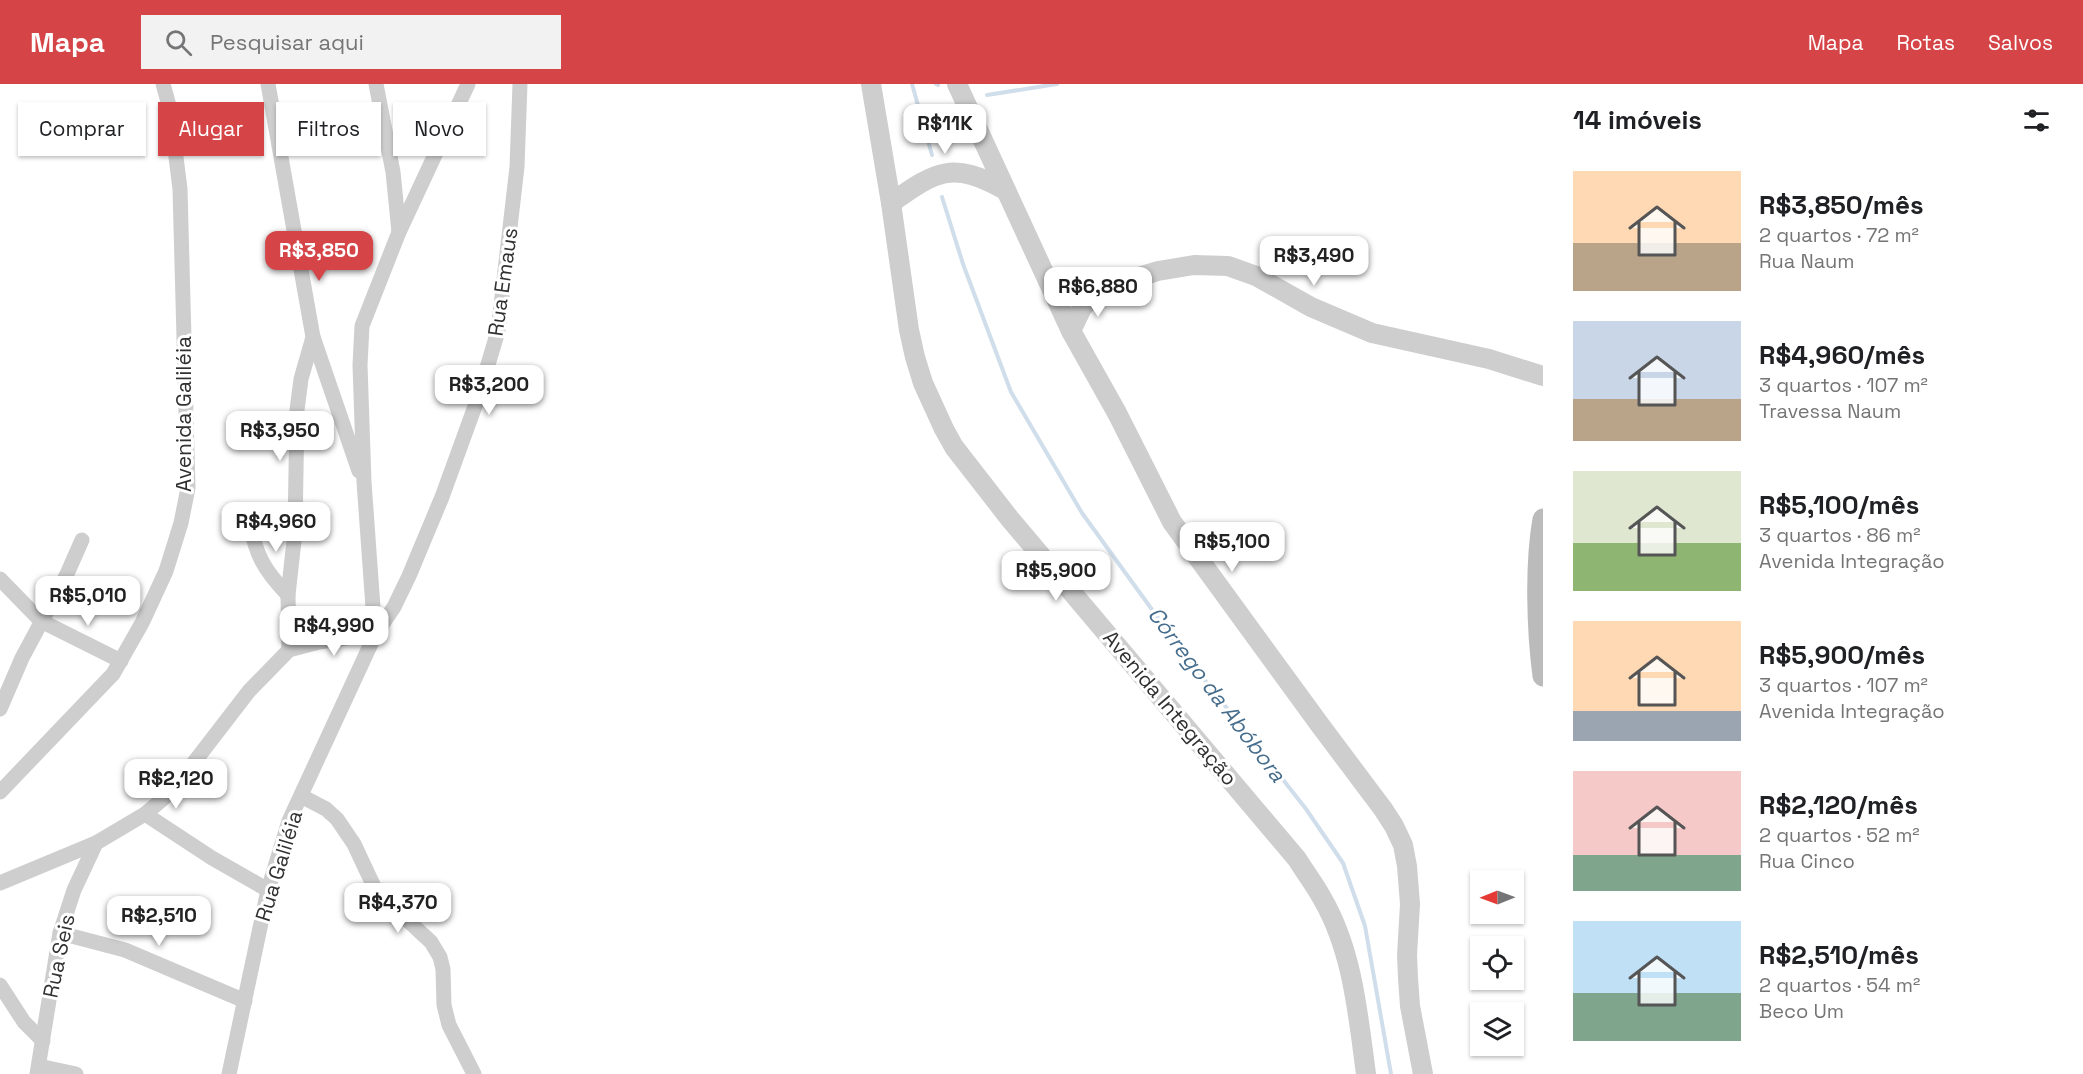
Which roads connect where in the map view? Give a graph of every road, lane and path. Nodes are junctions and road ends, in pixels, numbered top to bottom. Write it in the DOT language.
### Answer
graph roads {
  1 [pos="163,84"];
  2 [pos="268,84"];
  3 [pos="376,84"];
  4 [pos="468,84"];
  5 [pos="520,84"];
  6 [pos="871,84"];
  7 [pos="957,84"];
  8 [pos="1005,190"];
  9 [pos="891,203"];
  10 [pos="399,232"];
  11 [pos="1048,282"];
  12 [pos="1099,289"];
  13 [pos="1071,330"];
  14 [pos="313,337"];
  15 [pos="1539,378"];
  16 [pos="364,482"];
  17 [pos="1543,519"];
  18 [pos="249,520"];
  19 [pos="82,540"];
  20 [pos="0,579"];
  21 [pos="288,595"];
  22 [pos="41,621"];
  23 [pos="375,635"];
  24 [pos="289,651"];
  25 [pos="120,661"];
  26 [pos="1543,676"];
  27 [pos="0,709"];
  28 [pos="0,792"];
  29 [pos="301,796"];
  30 [pos="145,814"];
  31 [pos="96,843"];
  32 [pos="0,883"];
  33 [pos="268,890"];
  34 [pos="60,933"];
  35 [pos="0,985"];
  36 [pos="245,1000"];
  37 [pos="43,1041"];
  38 [pos="38,1070"];
  39 [pos="76,1074"];
  40 [pos="228,1074"];
  41 [pos="474,1074"];
  42 [pos="1366,1074"];
  43 [pos="1423,1074"];
  1 -- 25 [label="street, Avenida Galiléia"];
  2 -- 14 [label="street"];
  3 -- 10 [label="street"];
  4 -- 10 [label="street"];
  5 -- 23 [label="street, Rua Emaus"];
  6 -- 9 [label="street, Avenida Integração"];
  7 -- 8 [label="street"];
  8 -- 9 [label="street"];
  8 -- 11 [label="street"];
  9 -- 42 [label="street, Avenida Integração"];
  10 -- 16 [label="street"];
  11 -- 12 [label="street"];
  11 -- 13 [label="street"];
  12 -- 13 [label="street"];
  12 -- 15 [label="street"];
  13 -- 43 [label="street"];
  14 -- 16 [label="street"];
  14 -- 21 [label="street"];
  16 -- 23 [label="street"];
  17 -- 26 [label="main road"];
  18 -- 21 [label="street"];
  19 -- 22 [label="street"];
  20 -- 22 [label="street"];
  21 -- 24 [label="street"];
  22 -- 25 [label="street"];
  22 -- 27 [label="street"];
  23 -- 24 [label="street"];
  23 -- 29 [label="street, Rua Galiléia"];
  24 -- 30 [label="street"];
  25 -- 28 [label="street, Avenida Galiléia"];
  29 -- 33 [label="street, Rua Galiléia"];
  29 -- 41 [label="street"];
  30 -- 31 [label="street"];
  30 -- 33 [label="street"];
  31 -- 32 [label="street"];
  31 -- 34 [label="street, Rua Seis"];
  33 -- 36 [label="street, Rua Galiléia"];
  34 -- 36 [label="street"];
  34 -- 37 [label="street, Rua Seis"];
  35 -- 37 [label="street"];
  36 -- 40 [label="street, Rua Galiléia"];
  37 -- 38 [label="street, Rua Seis"];
  38 -- 39 [label="street"];
}
